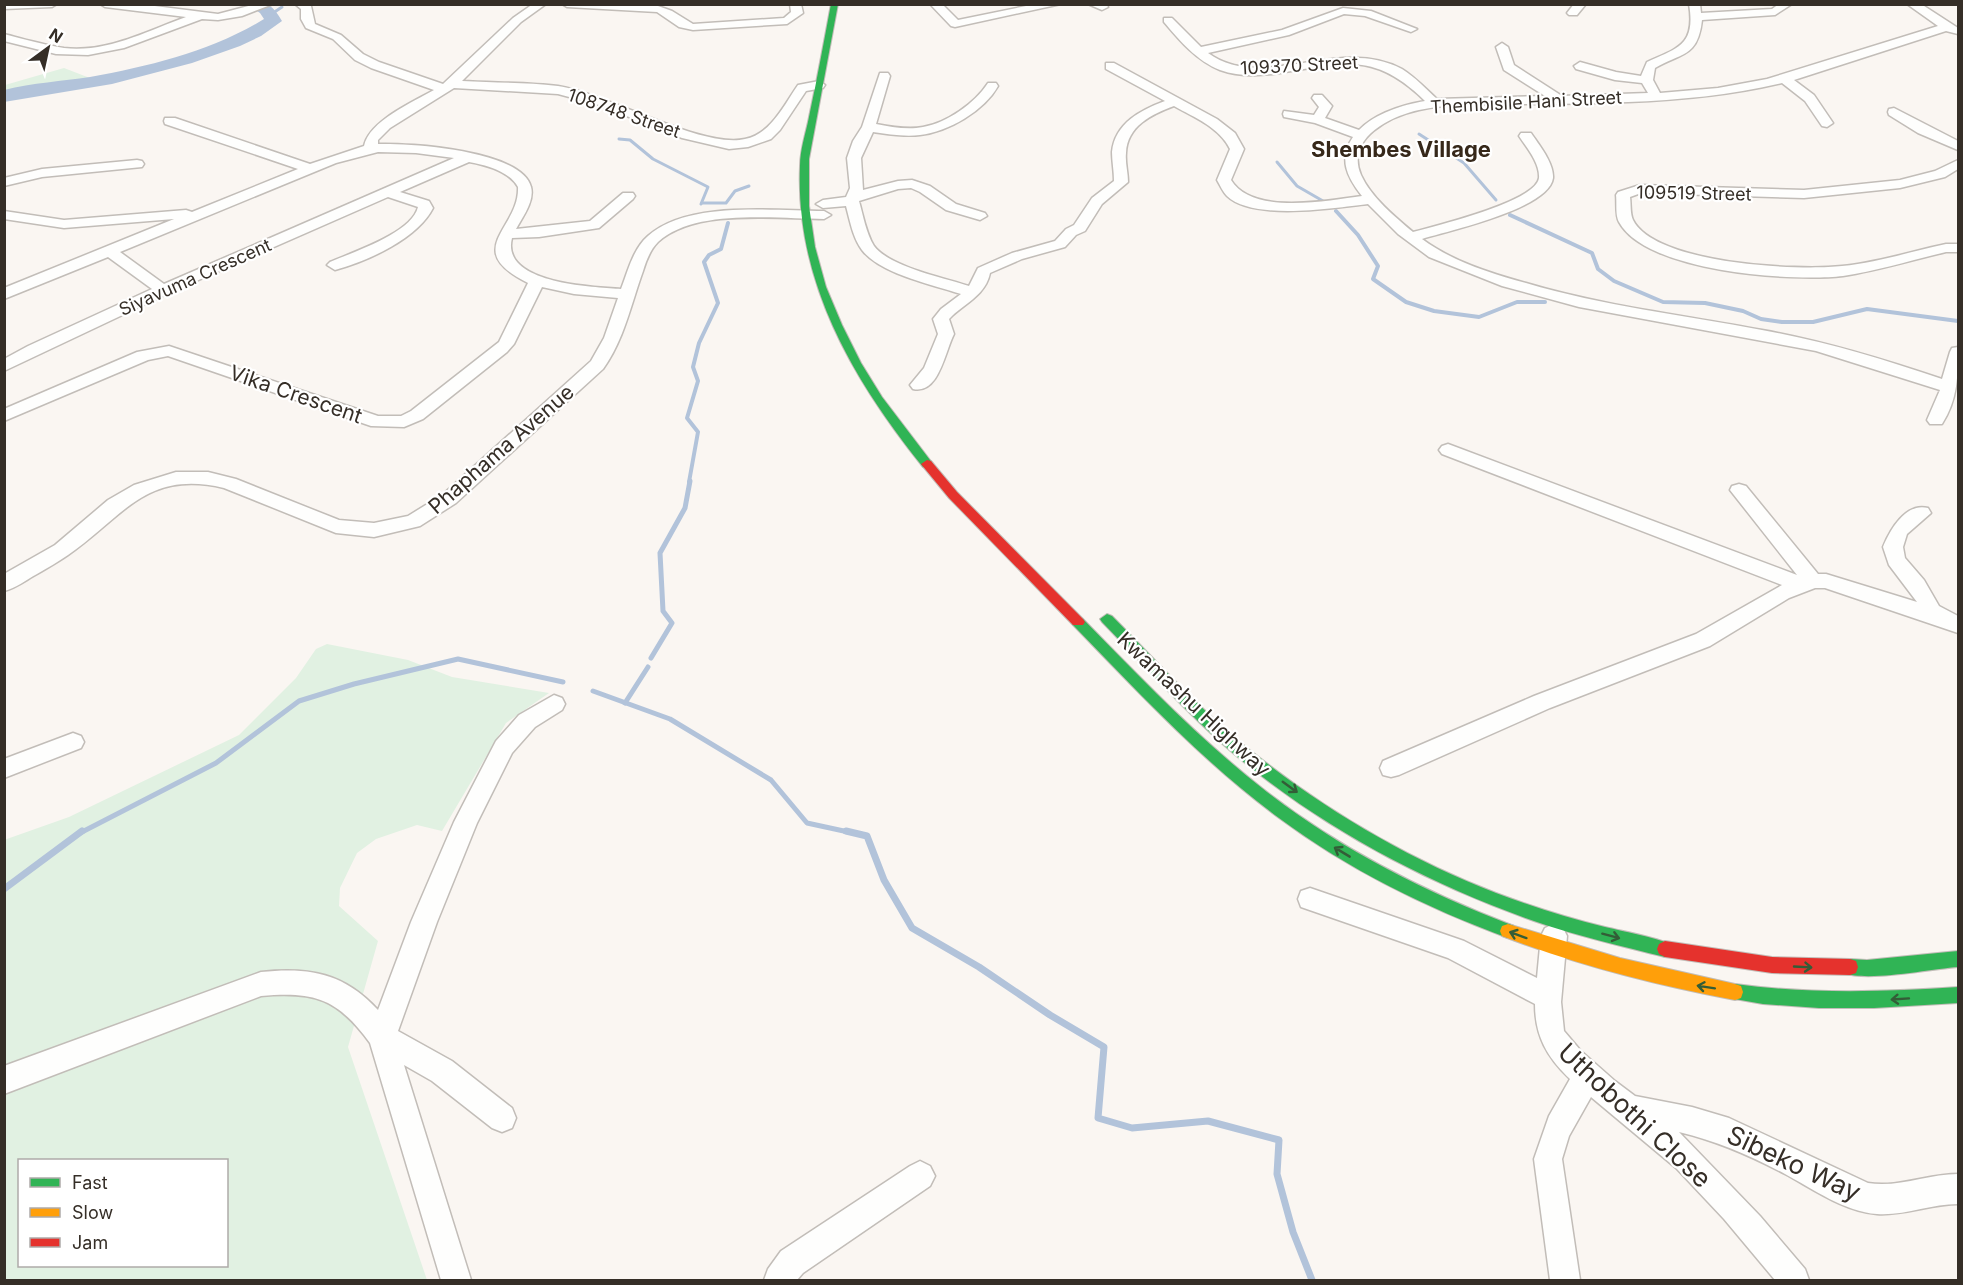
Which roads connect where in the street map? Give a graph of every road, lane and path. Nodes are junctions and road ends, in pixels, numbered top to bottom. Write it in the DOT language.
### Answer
graph roads {
  1 [pos="52,4"];
  2 [pos="105,4"];
  3 [pos="300,4"];
  4 [pos="541,4"];
  5 [pos="567,4"];
  6 [pos="795,4"];
  7 [pos="835,4"];
  8 [pos="848,4"];
  9 [pos="935,4"];
  10 [pos="1005,4"];
  11 [pos="1056,4"];
  12 [pos="1787,4"];
  13 [pos="1912,4"];
  14 [pos="266,5"];
  15 [pos="512,5"];
  16 [pos="4,6"];
  17 [pos="1696,11"];
  18 [pos="529,12"];
  19 [pos="1016,14"];
  20 [pos="199,16"];
  21 [pos="1168,20"];
  22 [pos="1411,29"];
  23 [pos="1952,30"];
  24 [pos="4,37"];
  25 [pos="1502,47"];
  26 [pos="1198,51"];
  27 [pos="839,58"];
  28 [pos="1110,66"];
  29 [pos="1580,66"];
  30 [pos="884,76"];
  31 [pos="1785,79"];
  32 [pos="1647,80"];
  33 [pos="819,85"];
  34 [pos="448,86"];
  35 [pos="992,86"];
  36 [pos="1656,96"];
  37 [pos="1318,98"];
  38 [pos="1559,100"];
  39 [pos="1175,102"];
  40 [pos="1434,104"];
  41 [pos="1894,112"];
  42 [pos="1289,114"];
  43 [pos="1318,120"];
  44 [pos="170,121"];
  45 [pos="1827,123"];
  46 [pos="869,127"];
  47 [pos="1361,135"];
  48 [pos="1526,136"];
  49 [pos="1959,146"];
  50 [pos="370,149"];
  51 [pos="466,158"];
  52 [pos="137,164"];
  53 [pos="1959,164"];
  54 [pos="310,168"];
  55 [pos="4,182"];
  56 [pos="822,189"];
  57 [pos="389,193"];
  58 [pos="628,196"];
  59 [pos="853,199"];
  60 [pos="1371,199"];
  61 [pos="4,215"];
  62 [pos="197,215"];
  63 [pos="807,215"];
  64 [pos="824,215"];
  65 [pos="980,216"];
  66 [pos="507,234"];
  67 [pos="1411,237"];
  68 [pos="1959,248"];
  69 [pos="110,251"];
  70 [pos="335,265"];
  71 [pos="537,281"];
  72 [pos="163,290"];
  73 [pos="972,292"];
  74 [pos="4,294"];
  75 [pos="626,294"];
  76 [pos="1958,353"];
  77 [pos="4,366"];
  78 [pos="918,385"];
  79 [pos="1948,387"];
  80 [pos="4,416"];
  81 [pos="1936,420"];
  82 [pos="1448,450"];
  83 [pos="1739,490"];
  84 [pos="1921,513"];
  85 [pos="1808,583"];
  86 [pos="4,584"];
  87 [pos="1094,606"];
  88 [pos="1949,621"];
  89 [pos="1185,697"];
  90 [pos="554,704"];
  91 [pos="1164,710"];
  92 [pos="73,742"];
  93 [pos="1391,768"];
  94 [pos="4,769"];
  95 [pos="1310,899"];
  96 [pos="1554,934"];
  97 [pos="1959,959"];
  98 [pos="1959,995"];
  99 [pos="1550,998"];
  100 [pos="382,1037"];
  101 [pos="1588,1076"];
  102 [pos="4,1080"];
  103 [pos="1631,1110"];
  104 [pos="502,1118"];
  105 [pos="920,1176"];
  106 [pos="1959,1189"];
  107 [pos="455,1280"];
  108 [pos="779,1281"];
  109 [pos="1565,1281"];
  110 [pos="1794,1281"];
  1 -- 16 [label="street"];
  2 -- 20 [label="street"];
  3 -- 34 [label="street, 108748 Street"];
  4 -- 18 [label="street"];
  5 -- 6 [label="street"];
  7 -- 33 [label="main road, Kwamashu Highway"];
  8 -- 27 [label="main road"];
  9 -- 19 [label="street"];
  10 -- 19 [label="street"];
  11 -- 19 [label="street"];
  12 -- 17 [label="street"];
  13 -- 23 [label="street"];
  14 -- 20 [label="street"];
  15 -- 18 [label="street"];
  17 -- 32 [label="street"];
  18 -- 34 [label="street"];
  20 -- 24 [label="street"];
  21 -- 26 [label="street, 109370 Street"];
  22 -- 26 [label="street"];
  23 -- 31 [label="street, Thembisile Hani Street"];
  25 -- 38 [label="street"];
  26 -- 40 [label="street, 109370 Street"];
  28 -- 39 [label="street"];
  29 -- 32 [label="street"];
  30 -- 46 [label="street"];
  31 -- 36 [label="street, Thembisile Hani Street"];
  31 -- 45 [label="street"];
  32 -- 36 [label="street"];
  33 -- 34 [label="street, 108748 Street"];
  33 -- 63 [label="main road, Kwamashu Highway"];
  34 -- 50 [label="street"];
  35 -- 46 [label="street"];
  36 -- 38 [label="street, Thembisile Hani Street"];
  37 -- 43 [label="street"];
  38 -- 40 [label="street, Thembisile Hani Street"];
  39 -- 60 [label="street"];
  39 -- 73 [label="street"];
  40 -- 47 [label="street, Thembisile Hani Street"];
  41 -- 49 [label="street"];
  42 -- 43 [label="street"];
  43 -- 47 [label="street"];
  44 -- 54 [label="street"];
  46 -- 59 [label="street"];
  47 -- 60 [label="street"];
  48 -- 67 [label="street"];
  50 -- 51 [label="street"];
  50 -- 54 [label="street"];
  51 -- 57 [label="street, Siyavuma Crescent"];
  51 -- 66 [label="street"];
  52 -- 55 [label="street"];
  53 -- 68 [label="street, 109519 Street"];
  54 -- 62 [label="street"];
  56 -- 64 [label="main road"];
  57 -- 70 [label="street"];
  57 -- 72 [label="street, Siyavuma Crescent"];
  58 -- 66 [label="street"];
  59 -- 64 [label="street, Phaphama Avenue"];
  59 -- 65 [label="street, Phaphama Avenue"];
  59 -- 73 [label="street"];
  60 -- 67 [label="street"];
  61 -- 62 [label="street"];
  62 -- 69 [label="street"];
  63 -- 64 [label="street, Phaphama Avenue"];
  63 -- 75 [label="street, Phaphama Avenue"];
  63 -- 91 [label="main road, Kwamashu Highway"];
  66 -- 71 [label="street"];
  67 -- 79 [label="street"];
  69 -- 72 [label="street"];
  69 -- 74 [label="street"];
  71 -- 75 [label="street"];
  71 -- 80 [label="street, Vika Crescent"];
  72 -- 77 [label="street, Siyavuma Crescent"];
  73 -- 78 [label="street"];
  75 -- 86 [label="street, Phaphama Avenue"];
  76 -- 79 [label="street"];
  79 -- 81 [label="street"];
  82 -- 85 [label="street"];
  83 -- 85 [label="street"];
  84 -- 88 [label="street"];
  85 -- 88 [label="street"];
  85 -- 93 [label="street"];
  87 -- 89 [label="main road, Kwamashu Highway"];
  89 -- 91 [label="main road"];
  89 -- 96 [label="main road, Kwamashu Highway, one-way"];
  90 -- 100 [label="street"];
  96 -- 91 [label="main road, Kwamashu Highway, one-way"];
  92 -- 94 [label="street"];
  95 -- 99 [label="street"];
  96 -- 97 [label="main road, Kwamashu Highway, one-way"];
  98 -- 96 [label="main road, Kwamashu Highway, one-way"];
  96 -- 99 [label="street, Uthobothi Close"];
  99 -- 101 [label="street, Uthobothi Close"];
  100 -- 102 [label="street"];
  100 -- 104 [label="street"];
  100 -- 107 [label="street"];
  101 -- 103 [label="street, Uthobothi Close"];
  101 -- 109 [label="street"];
  103 -- 106 [label="street, Sibeko Way"];
  103 -- 110 [label="street, Uthobothi Close"];
  105 -- 108 [label="street"];
}
